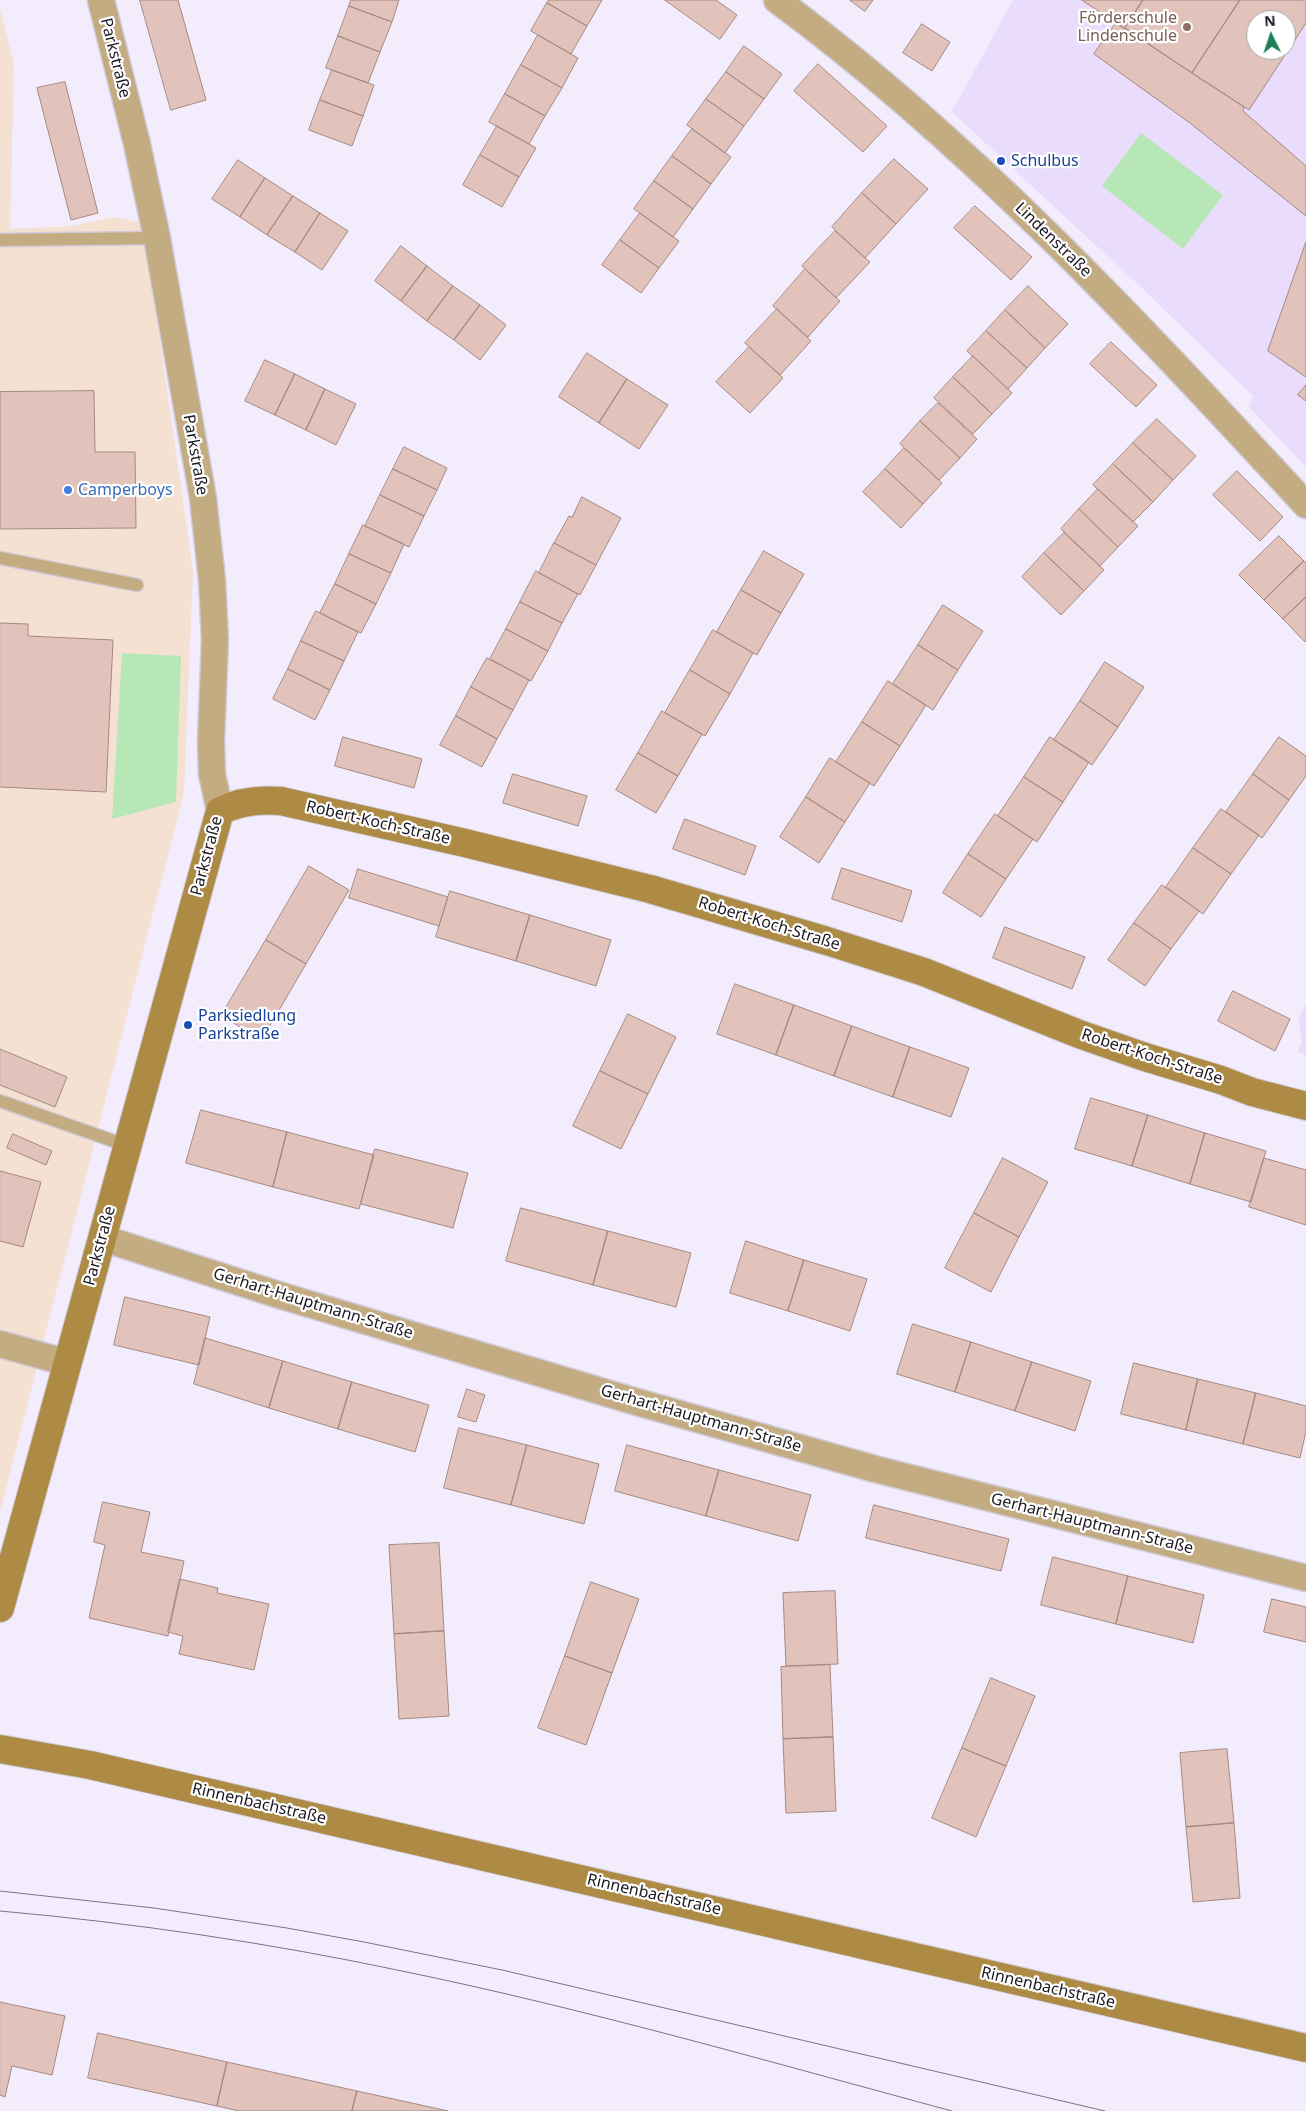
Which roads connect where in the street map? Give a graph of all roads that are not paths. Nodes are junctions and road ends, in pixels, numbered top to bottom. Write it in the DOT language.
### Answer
graph roads {
  1 [pos="101,0"];
  2 [pos="777,0"];
  3 [pos="157,238"];
  4 [pos="0,240"];
  5 [pos="1306,505"];
  6 [pos="0,558"];
  7 [pos="137,585"];
  8 [pos="220,811"];
  9 [pos="0,1101"];
  10 [pos="1306,1106"];
  11 [pos="128,1146"];
  12 [pos="102,1238"];
  13 [pos="0,1344"];
  14 [pos="68,1363"];
  15 [pos="1306,1578"];
  16 [pos="0,1608"];
  17 [pos="0,1749"];
  18 [pos="1306,2048"];
  1 -- 3 [label="street, Parkstraße"];
  2 -- 5 [label="street, Lindenstraße"];
  3 -- 4 [label="lane"];
  3 -- 8 [label="street, Parkstraße"];
  6 -- 7 [label="lane"];
  8 -- 10 [label="street, Robert-Koch-Straße"];
  8 -- 11 [label="street, Parkstraße"];
  9 -- 11 [label="lane"];
  11 -- 12 [label="street, Parkstraße"];
  12 -- 14 [label="street, Parkstraße"];
  12 -- 15 [label="street, Gerhart-Hauptmann-Straße"];
  13 -- 14 [label="street"];
  14 -- 16 [label="street, Parkstraße"];
  17 -- 18 [label="street, Rinnenbachstraße"];
}
